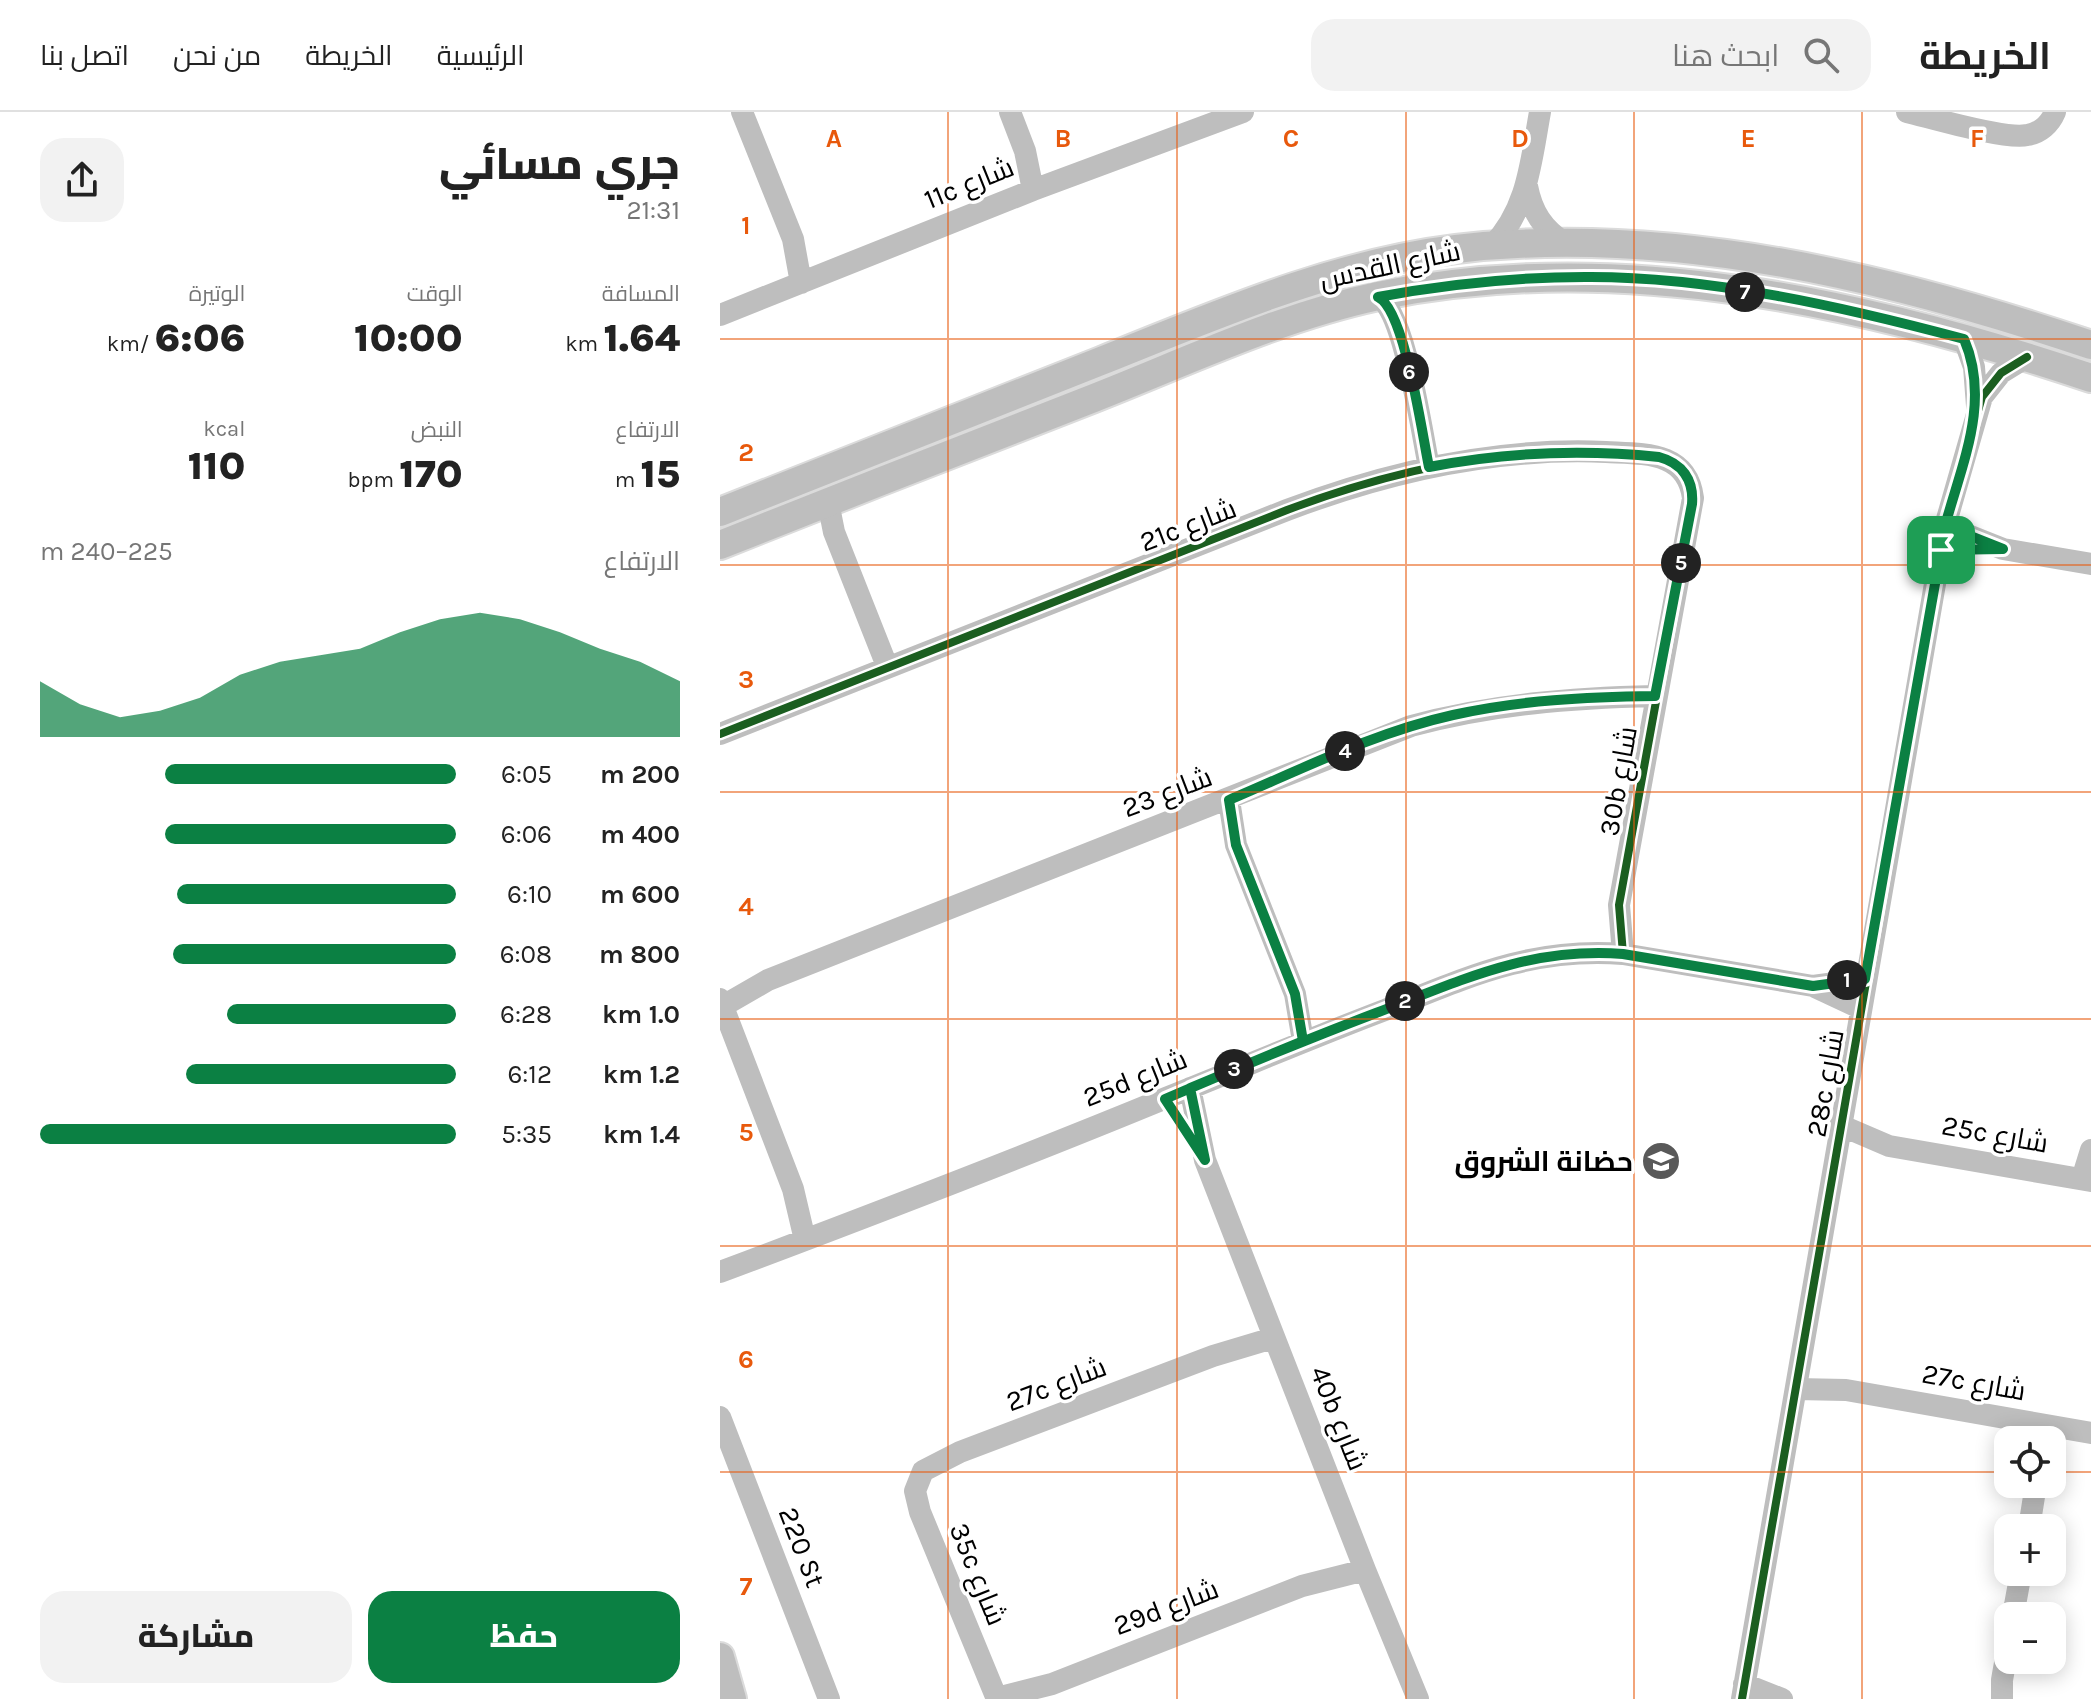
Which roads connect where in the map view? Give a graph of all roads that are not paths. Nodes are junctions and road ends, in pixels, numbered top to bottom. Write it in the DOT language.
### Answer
graph roads {
  1 [pos="742,112"];
  2 [pos="1010,112"];
  3 [pos="1243,112"];
  4 [pos="1540,112"];
  5 [pos="1907,112"];
  6 [pos="2055,112"];
  7 [pos="1527,185"];
  8 [pos="1039,187"];
  9 [pos="1565,243"];
  10 [pos="1492,246"];
  11 [pos="1424,254"];
  12 [pos="809,280"];
  13 [pos="1378,297"];
  14 [pos="720,315"];
  15 [pos="1277,325"];
  16 [pos="1964,339"];
  17 [pos="2091,345"];
  18 [pos="2027,357"];
  19 [pos="2091,378"];
  20 [pos="1976,411"];
  21 [pos="1429,467"];
  22 [pos="1687,476"];
  23 [pos="828,502"];
  24 [pos="720,512"];
  25 [pos="1945,526"];
  26 [pos="720,545"];
  27 [pos="2003,549"];
  28 [pos="1941,550"];
  29 [pos="2091,564"];
  30 [pos="887,666"];
  31 [pos="1655,696"];
  32 [pos="1596,698"];
  33 [pos="1651,718"];
  34 [pos="720,734"];
  35 [pos="1229,800"];
  36 [pos="1208,808"];
  37 [pos="1236,845"];
  38 [pos="1619,905"];
  39 [pos="1598,952"];
  40 [pos="1623,954"];
  41 [pos="1865,979"];
  42 [pos="1813,986"];
  43 [pos="1295,994"];
  44 [pos="721,997"];
  45 [pos="1860,1008"];
  46 [pos="1324,1033"];
  47 [pos="1303,1041"];
  48 [pos="1190,1088"];
  49 [pos="1165,1099"];
  50 [pos="1840,1125"];
  51 [pos="1889,1146"];
  52 [pos="1836,1149"];
  53 [pos="2091,1150"];
  54 [pos="1205,1160"];
  55 [pos="2086,1180"];
  56 [pos="814,1236"];
  57 [pos="720,1272"];
  58 [pos="1271,1332"];
  59 [pos="1798,1381"];
  60 [pos="720,1417"];
  61 [pos="2017,1426"];
  62 [pos="2066,1432"];
  63 [pos="2091,1433"];
  64 [pos="923,1471"];
  65 [pos="1362,1562"];
  66 [pos="720,1657"];
  67 [pos="1052,1684"];
  68 [pos="1743,1691"];
  69 [pos="997,1698"];
  70 [pos="732,1699"];
  71 [pos="829,1699"];
  72 [pos="1029,1699"];
  73 [pos="1418,1699"];
  74 [pos="1782,1699"];
  1 -- 12 [label="street"];
  2 -- 8 [label="street"];
  3 -- 8 [label="street, 11c شارع"];
  4 -- 7 [label="street"];
  5 -- 6 [label="street"];
  7 -- 9 [label="street"];
  7 -- 10 [label="street"];
  8 -- 12 [label="street, 11c شارع"];
  9 -- 10 [label="main road, شارع القدس"];
  9 -- 17 [label="main road, شارع القدس"];
  10 -- 11 [label="main road, شارع القدس"];
  11 -- 15 [label="main road"];
  11 -- 24 [label="main road, شارع القدس"];
  12 -- 14 [label="street, 11c شارع"];
  13 -- 15 [label="main road, شارع القدس"];
  13 -- 16 [label="main road, شارع القدس"];
  13 -- 21 [label="street"];
  15 -- 23 [label="main road, شارع القدس"];
  16 -- 18 [label="main road, شارع القدس"];
  16 -- 20 [label="street, 28c شارع"];
  18 -- 19 [label="main road, شارع القدس"];
  18 -- 20 [label="street, 28c شارع"];
  20 -- 25 [label="street, 28c شارع"];
  21 -- 22 [label="street, 21c شارع"];
  21 -- 30 [label="street, 21c شارع"];
  22 -- 31 [label="street, 30b شارع"];
  23 -- 26 [label="main road, شارع القدس"];
  23 -- 30 [label="street"];
  25 -- 27 [label="street"];
  25 -- 28 [label="street, 28c شارع"];
  27 -- 28 [label="street"];
  27 -- 29 [label="street"];
  28 -- 41 [label="street, 28c شارع"];
  30 -- 34 [label="street, 21c شارع"];
  31 -- 32 [label="street, شارع 23"];
  31 -- 33 [label="street, 30b شارع"];
  32 -- 33 [label="street, شارع 23"];
  32 -- 35 [label="street, شارع 23"];
  33 -- 38 [label="street, 30b شارع"];
  35 -- 36 [label="street, شارع 23"];
  35 -- 37 [label="street"];
  36 -- 37 [label="street"];
  36 -- 44 [label="street, شارع 23"];
  37 -- 43 [label="street"];
  38 -- 39 [label="street, 30b شارع"];
  38 -- 40 [label="street, 30b شارع"];
  39 -- 40 [label="street, 25d شارع"];
  39 -- 46 [label="street, 25d شارع"];
  40 -- 42 [label="street, 25d شارع"];
  41 -- 42 [label="street, 25d شارع"];
  41 -- 45 [label="street, 28c شارع"];
  42 -- 45 [label="street, 25d شارع"];
  43 -- 46 [label="street"];
  43 -- 47 [label="street"];
  44 -- 56 [label="street"];
  45 -- 50 [label="street, 28c شارع"];
  46 -- 47 [label="street, 25d شارع"];
  47 -- 48 [label="street, 25d شارع"];
  48 -- 49 [label="street, 25d شارع"];
  48 -- 54 [label="street, 40b شارع"];
  49 -- 54 [label="street, 40b شارع"];
  49 -- 56 [label="street, 25d شارع"];
  50 -- 51 [label="street, 25c شارع"];
  50 -- 52 [label="street, 28c شارع"];
  51 -- 52 [label="street, 25c شارع"];
  51 -- 55 [label="street, 25c شارع"];
  52 -- 59 [label="street, 28c شارع"];
  53 -- 55 [label="street"];
  54 -- 58 [label="street, 40b شارع"];
  56 -- 57 [label="street, 25d شارع"];
  58 -- 64 [label="street, 27c شارع"];
  58 -- 65 [label="street, 40b شارع"];
  59 -- 61 [label="street, 27c شارع"];
  59 -- 68 [label="street, 28c شارع"];
  60 -- 71 [label="street, 220 St"];
  62 -- 63 [label="street, 27c شارع"];
  64 -- 69 [label="street, 35c شارع"];
  65 -- 67 [label="street, 29d شارع"];
  65 -- 73 [label="street, 40b شارع"];
  66 -- 70 [label="main road"];
  67 -- 69 [label="street, 29d شارع"];
  67 -- 72 [label="street, 29d شارع"];
  68 -- 74 [label="street"];
}
